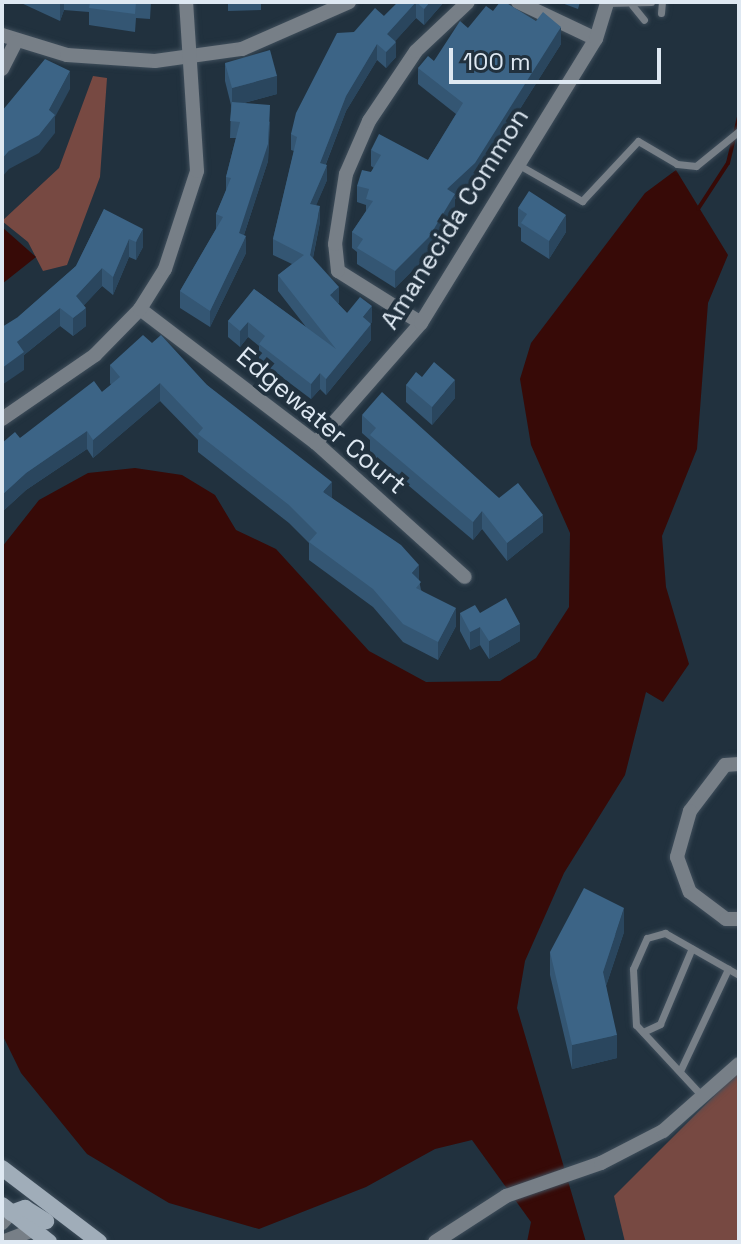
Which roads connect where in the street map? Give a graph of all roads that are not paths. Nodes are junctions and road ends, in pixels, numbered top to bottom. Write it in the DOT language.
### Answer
graph roads {
  1 [pos="186,2"];
  2 [pos="349,2"];
  3 [pos="468,2"];
  4 [pos="518,2"];
  5 [pos="607,2"];
  6 [pos="651,2"];
  7 [pos="662,2"];
  8 [pos="632,5"];
  9 [pos="661,13"];
  10 [pos="644,20"];
  11 [pos="2,35"];
  12 [pos="596,39"];
  13 [pos="16,42"];
  14 [pos="193,56"];
  15 [pos="2,69"];
  16 [pos="739,131"];
  17 [pos="518,165"];
  18 [pos="140,309"];
  19 [pos="421,323"];
  20 [pos="2,419"];
  21 [pos="316,443"];
  22 [pos="465,577"];
  23 [pos="739,764"];
  24 [pos="739,919"];
  25 [pos="692,948"];
  26 [pos="728,969"];
  27 [pos="739,975"];
  28 [pos="643,1032"];
  29 [pos="739,1064"];
  30 [pos="680,1071"];
  31 [pos="704,1098"];
  32 [pos="2,1168"];
  33 [pos="5,1214"];
  34 [pos="33,1230"];
  35 [pos="2,1242"];
  36 [pos="49,1242"];
  37 [pos="78,1242"];
  38 [pos="99,1242"];
  39 [pos="435,1242"];
  1 -- 14 [label="street"];
  2 -- 14 [label="street"];
  3 -- 19 [label="street"];
  4 -- 12 [label="street"];
  5 -- 8 [label="lane"];
  5 -- 12 [label="street, Amanecida Common"];
  6 -- 8 [label="lane"];
  7 -- 9 [label="lane"];
  8 -- 10 [label="lane"];
  11 -- 13 [label="street"];
  12 -- 17 [label="street, Amanecida Common"];
  13 -- 14 [label="street"];
  13 -- 15 [label="street"];
  14 -- 18 [label="street"];
  16 -- 17 [label="lane"];
  17 -- 19 [label="street, Amanecida Common"];
  18 -- 20 [label="street"];
  18 -- 21 [label="street, Edgewater Court"];
  19 -- 21 [label="street, Amanecida Common"];
  21 -- 22 [label="street, Edgewater Court"];
  23 -- 24 [label="street"];
  25 -- 26 [label="lane"];
  25 -- 28 [label="lane"];
  25 -- 28 [label="lane"];
  26 -- 27 [label="lane"];
  26 -- 30 [label="lane"];
  28 -- 30 [label="lane"];
  29 -- 31 [label="street"];
  30 -- 31 [label="lane"];
  31 -- 39 [label="street"];
  32 -- 38 [label="main road"];
  33 -- 34 [label="main road"];
  33 -- 37 [label="main road"];
  34 -- 35 [label="street"];
  34 -- 36 [label="main road"];
}
